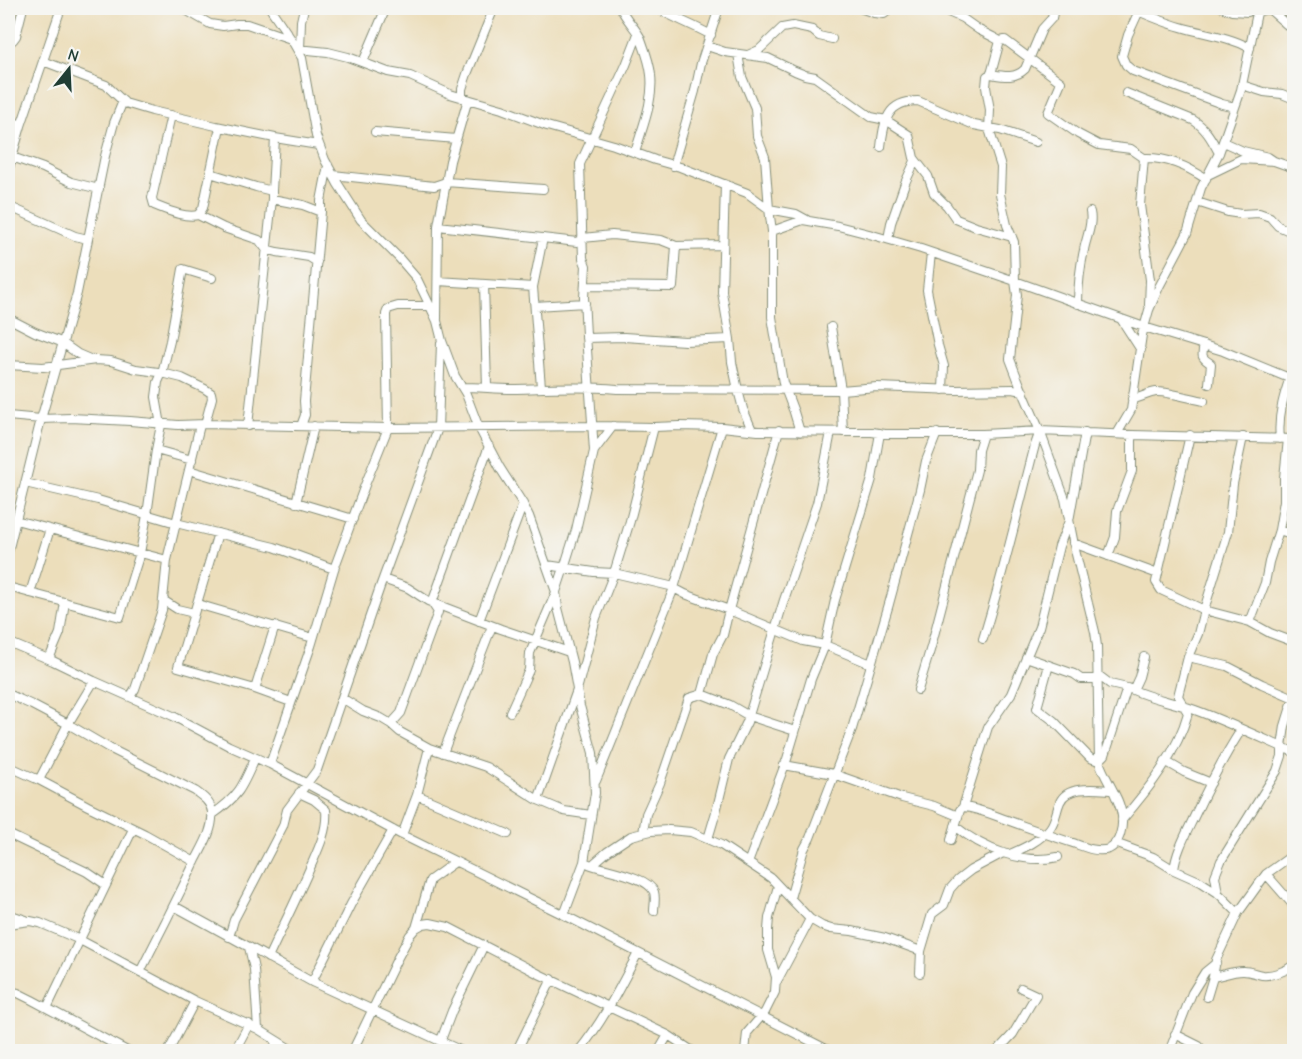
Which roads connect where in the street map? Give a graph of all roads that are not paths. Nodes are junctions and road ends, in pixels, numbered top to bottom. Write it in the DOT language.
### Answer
graph roads {
  1 [pos="23,8"];
  2 [pos="61,8"];
  3 [pos="182,8"];
  4 [pos="270,8"];
  5 [pos="304,8"];
  6 [pos="386,8"];
  7 [pos="494,8"];
  8 [pos="621,8"];
  9 [pos="656,8"];
  10 [pos="719,8"];
  11 [pos="860,8"];
  12 [pos="892,8"];
  13 [pos="939,8"];
  14 [pos="1054,8"];
  15 [pos="1223,8"];
  16 [pos="1135,9"];
  17 [pos="1257,10"];
  18 [pos="1294,32"];
  19 [pos="638,34"];
  20 [pos="711,35"];
  21 [pos="8,39"];
  22 [pos="291,39"];
  23 [pos="832,39"];
  24 [pos="1000,42"];
  25 [pos="707,46"];
  26 [pos="1250,48"];
  27 [pos="299,49"];
  28 [pos="738,54"];
  29 [pos="747,56"];
  30 [pos="1028,58"];
  31 [pos="43,61"];
  32 [pos="363,62"];
  33 [pos="991,74"];
  34 [pos="1242,85"];
  35 [pos="1126,93"];
  36 [pos="465,98"];
  37 [pos="1294,99"];
  38 [pos="123,101"];
  39 [pos="1235,107"];
  40 [pos="171,115"];
  41 [pos="8,118"];
  42 [pos="886,120"];
  43 [pos="21,126"];
  44 [pos="220,126"];
  45 [pos="989,129"];
  46 [pos="375,132"];
  47 [pos="275,138"];
  48 [pos="591,138"];
  49 [pos="456,139"];
  50 [pos="1036,142"];
  51 [pos="1223,142"];
  52 [pos="318,145"];
  53 [pos="881,147"];
  54 [pos="635,153"];
  55 [pos="1219,153"];
  56 [pos="12,157"];
  57 [pos="1144,158"];
  58 [pos="915,161"];
  59 [pos="1274,161"];
  60 [pos="328,165"];
  61 [pos="672,166"];
  62 [pos="1294,168"];
  63 [pos="8,171"];
  64 [pos="210,173"];
  65 [pos="333,175"];
  66 [pos="1207,177"];
  67 [pos="446,182"];
  68 [pos="725,184"];
  69 [pos="99,189"];
  70 [pos="543,189"];
  71 [pos="272,195"];
  72 [pos="1197,202"];
  73 [pos="8,206"];
  74 [pos="770,208"];
  75 [pos="321,212"];
  76 [pos="1090,212"];
  77 [pos="198,215"];
  78 [pos="811,221"];
  79 [pos="438,226"];
  80 [pos="772,231"];
  81 [pos="1294,233"];
  82 [pos="1012,237"];
  83 [pos="543,238"];
  84 [pos="583,238"];
  85 [pos="88,239"];
  86 [pos="888,239"];
  87 [pos="723,245"];
  88 [pos="676,246"];
  89 [pos="266,249"];
  90 [pos="931,253"];
  91 [pos="317,262"];
  92 [pos="212,279"];
  93 [pos="438,281"];
  94 [pos="1015,281"];
  95 [pos="483,284"];
  96 [pos="585,286"];
  97 [pos="533,287"];
  98 [pos="585,303"];
  99 [pos="1078,304"];
  100 [pos="430,306"];
  101 [pos="534,306"];
  102 [pos="1149,309"];
  103 [pos="8,318"];
  104 [pos="1121,319"];
  105 [pos="437,321"];
  106 [pos="831,327"];
  107 [pos="1144,327"];
  108 [pos="586,338"];
  109 [pos="730,339"];
  110 [pos="442,341"];
  111 [pos="62,344"];
  112 [pos="1204,345"];
  113 [pos="1141,350"];
  114 [pos="96,360"];
  115 [pos="8,365"];
  116 [pos="1294,365"];
  117 [pos="56,366"];
  118 [pos="162,373"];
  119 [pos="1292,379"];
  120 [pos="1209,384"];
  121 [pos="462,387"];
  122 [pos="487,387"];
  123 [pos="541,387"];
  124 [pos="589,387"];
  125 [pos="738,390"];
  126 [pos="786,390"];
  127 [pos="841,390"];
  128 [pos="943,390"];
  129 [pos="1023,391"];
  130 [pos="1132,399"];
  131 [pos="1204,401"];
  132 [pos="8,416"];
  133 [pos="40,419"];
  134 [pos="161,425"];
  135 [pos="203,425"];
  136 [pos="248,426"];
  137 [pos="301,426"];
  138 [pos="314,426"];
  139 [pos="592,426"];
  140 [pos="613,426"];
  141 [pos="654,427"];
  142 [pos="722,427"];
  143 [pos="388,428"];
  144 [pos="438,428"];
  145 [pos="479,428"];
  146 [pos="752,430"];
  147 [pos="779,430"];
  148 [pos="1040,431"];
  149 [pos="800,432"];
  150 [pos="831,432"];
  151 [pos="843,432"];
  152 [pos="1085,432"];
  153 [pos="880,433"];
  154 [pos="937,433"];
  155 [pos="983,434"];
  156 [pos="1118,434"];
  157 [pos="1132,435"];
  158 [pos="1190,435"];
  159 [pos="1243,437"];
  160 [pos="1288,439"];
  161 [pos="489,446"];
  162 [pos="156,450"];
  163 [pos="594,451"];
  164 [pos="192,460"];
  165 [pos="189,470"];
  166 [pos="1285,472"];
  167 [pos="1294,477"];
  168 [pos="25,483"];
  169 [pos="296,503"];
  170 [pos="523,504"];
  171 [pos="147,515"];
  172 [pos="12,519"];
  173 [pos="353,519"];
  174 [pos="1069,521"];
  175 [pos="176,523"];
  176 [pos="50,529"];
  177 [pos="1280,530"];
  178 [pos="218,533"];
  179 [pos="1294,535"];
  180 [pos="1073,543"];
  181 [pos="8,552"];
  182 [pos="140,553"];
  183 [pos="1108,555"];
  184 [pos="167,560"];
  185 [pos="546,565"];
  186 [pos="564,568"];
  187 [pos="334,569"];
  188 [pos="614,573"];
  189 [pos="1158,574"];
  190 [pos="383,579"];
  191 [pos="8,587"];
  192 [pos="674,588"];
  193 [pos="556,591"];
  194 [pos="30,593"];
  195 [pos="163,600"];
  196 [pos="66,602"];
  197 [pos="432,603"];
  198 [pos="197,604"];
  199 [pos="729,610"];
  200 [pos="1204,610"];
  201 [pos="194,613"];
  202 [pos="479,621"];
  203 [pos="1250,622"];
  204 [pos="274,626"];
  205 [pos="492,626"];
  206 [pos="775,629"];
  207 [pos="314,638"];
  208 [pos="983,639"];
  209 [pos="534,641"];
  210 [pos="8,642"];
  211 [pos="1294,642"];
  212 [pos="825,645"];
  213 [pos="569,652"];
  214 [pos="1026,657"];
  215 [pos="1143,657"];
  216 [pos="1188,657"];
  217 [pos="48,659"];
  218 [pos="871,664"];
  219 [pos="1049,665"];
  220 [pos="1098,677"];
  221 [pos="94,681"];
  222 [pos="255,689"];
  223 [pos="1130,689"];
  224 [pos="577,690"];
  225 [pos="918,690"];
  226 [pos="8,694"];
  227 [pos="702,694"];
  228 [pos="130,697"];
  229 [pos="342,698"];
  230 [pos="1294,698"];
  231 [pos="291,702"];
  232 [pos="1183,706"];
  233 [pos="510,712"];
  234 [pos="748,716"];
  235 [pos="68,724"];
  236 [pos="391,724"];
  237 [pos="1241,730"];
  238 [pos="795,731"];
  239 [pos="1282,747"];
  240 [pos="429,748"];
  241 [pos="1294,752"];
  242 [pos="442,753"];
  243 [pos="255,758"];
  244 [pos="1099,761"];
  245 [pos="1166,761"];
  246 [pos="270,764"];
  247 [pos="784,765"];
  248 [pos="8,766"];
  249 [pos="834,774"];
  250 [pos="39,780"];
  251 [pos="1210,783"];
  252 [pos="306,784"];
  253 [pos="595,785"];
  254 [pos="1112,790"];
  255 [pos="299,793"];
  256 [pos="417,795"];
  257 [pos="538,800"];
  258 [pos="963,807"];
  259 [pos="591,814"];
  260 [pos="212,815"];
  261 [pos="958,816"];
  262 [pos="1122,820"];
  263 [pos="955,826"];
  264 [pos="133,829"];
  265 [pos="393,830"];
  266 [pos="644,833"];
  267 [pos="8,834"];
  268 [pos="508,834"];
  269 [pos="1045,834"];
  270 [pos="402,835"];
  271 [pos="708,839"];
  272 [pos="951,840"];
  273 [pos="1115,843"];
  274 [pos="1006,854"];
  275 [pos="1294,854"];
  276 [pos="1058,857"];
  277 [pos="195,862"];
  278 [pos="455,862"];
  279 [pos="584,862"];
  280 [pos="748,863"];
  281 [pos="592,865"];
  282 [pos="1174,870"];
  283 [pos="1266,874"];
  284 [pos="1215,876"];
  285 [pos="1201,882"];
  286 [pos="106,885"];
  287 [pos="778,886"];
  288 [pos="1218,893"];
  289 [pos="790,898"];
  290 [pos="174,906"];
  291 [pos="1294,906"];
  292 [pos="654,911"];
  293 [pos="1238,913"];
  294 [pos="8,914"];
  295 [pos="564,915"];
  296 [pos="810,919"];
  297 [pos="30,921"];
  298 [pos="8,924"];
  299 [pos="416,928"];
  300 [pos="229,937"];
  301 [pos="80,940"];
  302 [pos="484,945"];
  303 [pos="249,946"];
  304 [pos="921,951"];
  305 [pos="638,953"];
  306 [pos="268,957"];
  307 [pos="1216,963"];
  308 [pos="1294,965"];
  309 [pos="140,972"];
  310 [pos="920,973"];
  311 [pos="1213,977"];
  312 [pos="552,980"];
  313 [pos="777,981"];
  314 [pos="312,982"];
  315 [pos="1021,988"];
  316 [pos="8,991"];
  317 [pos="1208,998"];
  318 [pos="195,1001"];
  319 [pos="47,1008"];
  320 [pos="609,1008"];
  321 [pos="373,1009"];
  322 [pos="762,1015"];
  323 [pos="249,1024"];
  324 [pos="258,1029"];
  325 [pos="1175,1034"];
  326 [pos="668,1035"];
  327 [pos="441,1040"];
  328 [pos="277,1041"];
  329 [pos="129,1052"];
  330 [pos="168,1052"];
  331 [pos="234,1052"];
  332 [pos="272,1052"];
  333 [pos="295,1052"];
  334 [pos="352,1052"];
  335 [pos="464,1052"];
  336 [pos="516,1052"];
  337 [pos="578,1052"];
  338 [pos="658,1052"];
  339 [pos="694,1052"];
  340 [pos="745,1052"];
  341 [pos="832,1052"];
  342 [pos="996,1052"];
  343 [pos="1168,1052"];
  344 [pos="1203,1052"];
  1 -- 21 [label="street"];
  2 -- 31 [label="street"];
  3 -- 22 [label="street"];
  4 -- 22 [label="street"];
  5 -- 27 [label="street"];
  6 -- 32 [label="street"];
  7 -- 36 [label="street"];
  8 -- 19 [label="street"];
  9 -- 20 [label="street"];
  10 -- 20 [label="street"];
  11 -- 12 [label="street"];
  13 -- 24 [label="street"];
  14 -- 30 [label="street"];
  15 -- 17 [label="street"];
  16 -- 26 [label="street"];
  16 -- 39 [label="street"];
  17 -- 18 [label="street"];
  17 -- 26 [label="street"];
  19 -- 48 [label="street"];
  19 -- 54 [label="street"];
  20 -- 25 [label="street"];
  22 -- 27 [label="street"];
  23 -- 29 [label="street"];
  24 -- 30 [label="street"];
  24 -- 33 [label="street"];
  25 -- 28 [label="street"];
  25 -- 61 [label="street"];
  26 -- 34 [label="street"];
  27 -- 32 [label="street"];
  27 -- 52 [label="street"];
  28 -- 29 [label="street"];
  28 -- 74 [label="street"];
  29 -- 42 [label="street"];
  30 -- 33 [label="street"];
  30 -- 57 [label="street"];
  31 -- 38 [label="street"];
  31 -- 43 [label="street"];
  32 -- 36 [label="street"];
  33 -- 45 [label="street"];
  34 -- 37 [label="street"];
  34 -- 39 [label="street"];
  35 -- 55 [label="street"];
  36 -- 48 [label="street"];
  36 -- 49 [label="street"];
  38 -- 40 [label="street"];
  38 -- 69 [label="street"];
  39 -- 51 [label="street"];
  40 -- 44 [label="street"];
  40 -- 77 [label="street"];
  41 -- 43 [label="street"];
  42 -- 45 [label="street"];
  42 -- 53 [label="street"];
  42 -- 58 [label="street"];
  43 -- 56 [label="street"];
  44 -- 47 [label="street"];
  44 -- 64 [label="street"];
  45 -- 50 [label="street"];
  45 -- 82 [label="street"];
  46 -- 49 [label="street"];
  47 -- 52 [label="street"];
  47 -- 71 [label="street"];
  48 -- 54 [label="street"];
  48 -- 84 [label="street"];
  49 -- 67 [label="street"];
  51 -- 55 [label="street"];
  51 -- 59 [label="street"];
  52 -- 60 [label="street"];
  54 -- 61 [label="street"];
  55 -- 66 [label="street"];
  56 -- 63 [label="street"];
  56 -- 69 [label="street"];
  57 -- 66 [label="street"];
  57 -- 102 [label="street"];
  58 -- 82 [label="street"];
  58 -- 86 [label="street"];
  59 -- 62 [label="street"];
  59 -- 66 [label="street"];
  60 -- 65 [label="street"];
  60 -- 75 [label="street"];
  61 -- 68 [label="street"];
  64 -- 71 [label="street"];
  64 -- 77 [label="street"];
  65 -- 67 [label="street"];
  65 -- 100 [label="street"];
  66 -- 72 [label="street"];
  67 -- 70 [label="street"];
  67 -- 79 [label="street"];
  68 -- 74 [label="street"];
  68 -- 87 [label="street"];
  69 -- 85 [label="street"];
  71 -- 75 [label="street"];
  71 -- 89 [label="street"];
  72 -- 81 [label="street"];
  72 -- 102 [label="street"];
  73 -- 85 [label="street"];
  74 -- 78 [label="street"];
  74 -- 80 [label="street"];
  75 -- 91 [label="street"];
  76 -- 99 [label="street"];
  77 -- 89 [label="street"];
  78 -- 80 [label="street"];
  78 -- 86 [label="street"];
  79 -- 83 [label="street"];
  79 -- 93 [label="street"];
  80 -- 126 [label="street"];
  82 -- 94 [label="street"];
  83 -- 84 [label="street"];
  83 -- 97 [label="street"];
  84 -- 88 [label="street"];
  84 -- 96 [label="street"];
  85 -- 111 [label="street"];
  86 -- 90 [label="street"];
  87 -- 88 [label="street"];
  87 -- 109 [label="street"];
  88 -- 96 [label="street"];
  89 -- 91 [label="street"];
  89 -- 136 [label="street"];
  90 -- 94 [label="street"];
  90 -- 128 [label="street"];
  91 -- 137 [label="street"];
  92 -- 118 [label="street"];
  93 -- 95 [label="street"];
  93 -- 105 [label="street"];
  94 -- 99 [label="street"];
  94 -- 129 [label="street"];
  95 -- 97 [label="street"];
  95 -- 122 [label="street"];
  96 -- 98 [label="street"];
  97 -- 101 [label="street"];
  98 -- 101 [label="street"];
  98 -- 108 [label="street"];
  99 -- 104 [label="street"];
  100 -- 105 [label="street"];
  100 -- 143 [label="street"];
  101 -- 123 [label="street"];
  102 -- 107 [label="street"];
  103 -- 111 [label="street"];
  104 -- 107 [label="street"];
  104 -- 113 [label="street"];
  105 -- 110 [label="street"];
  106 -- 127 [label="street"];
  107 -- 112 [label="street"];
  107 -- 113 [label="street"];
  108 -- 109 [label="street"];
  108 -- 124 [label="street"];
  109 -- 125 [label="street"];
  110 -- 121 [label="street"];
  110 -- 144 [label="street"];
  111 -- 114 [label="street"];
  111 -- 117 [label="street"];
  112 -- 119 [label="street"];
  112 -- 120 [label="street"];
  113 -- 130 [label="street"];
  114 -- 117 [label="street"];
  114 -- 118 [label="street"];
  115 -- 117 [label="street"];
  116 -- 119 [label="street"];
  117 -- 133 [label="street"];
  118 -- 134 [label="street"];
  118 -- 135 [label="street"];
  119 -- 160 [label="street"];
  121 -- 122 [label="street"];
  121 -- 145 [label="street"];
  122 -- 123 [label="street"];
  123 -- 124 [label="street"];
  124 -- 125 [label="street"];
  124 -- 139 [label="street"];
  125 -- 126 [label="street"];
  125 -- 146 [label="street"];
  126 -- 127 [label="street"];
  126 -- 149 [label="street"];
  127 -- 128 [label="street"];
  127 -- 151 [label="street"];
  128 -- 129 [label="street"];
  129 -- 148 [label="street"];
  130 -- 131 [label="street"];
  130 -- 156 [label="street"];
  132 -- 133 [label="street"];
  133 -- 134 [label="street"];
  133 -- 168 [label="street"];
  134 -- 135 [label="street"];
  134 -- 162 [label="street"];
  135 -- 136 [label="street"];
  135 -- 164 [label="street"];
  136 -- 137 [label="street"];
  137 -- 138 [label="street"];
  138 -- 143 [label="street"];
  138 -- 169 [label="street"];
  139 -- 140 [label="street"];
  139 -- 145 [label="street"];
  139 -- 163 [label="street"];
  140 -- 141 [label="street"];
  140 -- 163 [label="street"];
  141 -- 142 [label="street"];
  141 -- 188 [label="street"];
  142 -- 146 [label="street"];
  142 -- 192 [label="street"];
  143 -- 144 [label="street"];
  143 -- 173 [label="street"];
  144 -- 145 [label="street"];
  144 -- 190 [label="street"];
  145 -- 161 [label="street"];
  146 -- 147 [label="street"];
  147 -- 149 [label="street"];
  147 -- 199 [label="street"];
  148 -- 152 [label="street"];
  148 -- 155 [label="street"];
  148 -- 174 [label="street"];
  148 -- 208 [label="street"];
  149 -- 150 [label="street"];
  150 -- 151 [label="street"];
  150 -- 206 [label="street"];
  151 -- 153 [label="street"];
  152 -- 156 [label="street"];
  152 -- 174 [label="street"];
  153 -- 154 [label="street"];
  153 -- 212 [label="street"];
  154 -- 155 [label="street"];
  154 -- 218 [label="street"];
  155 -- 225 [label="street"];
  156 -- 157 [label="street"];
  157 -- 158 [label="street"];
  157 -- 183 [label="street"];
  158 -- 159 [label="street"];
  158 -- 189 [label="street"];
  159 -- 160 [label="street"];
  159 -- 200 [label="street"];
  160 -- 166 [label="street"];
  161 -- 170 [label="street"];
  161 -- 197 [label="street"];
  162 -- 164 [label="street"];
  162 -- 171 [label="street"];
  163 -- 186 [label="street"];
  164 -- 165 [label="street"];
  165 -- 169 [label="street"];
  165 -- 175 [label="street"];
  166 -- 167 [label="street"];
  166 -- 177 [label="street"];
  168 -- 171 [label="street"];
  168 -- 172 [label="street"];
  169 -- 173 [label="street"];
  170 -- 185 [label="street"];
  170 -- 202 [label="street"];
  171 -- 175 [label="street"];
  171 -- 182 [label="street"];
  172 -- 176 [label="street"];
  172 -- 181 [label="street"];
  173 -- 187 [label="street"];
  174 -- 180 [label="street"];
  174 -- 214 [label="street"];
  175 -- 178 [label="street"];
  175 -- 184 [label="street"];
  176 -- 182 [label="street"];
  176 -- 194 [label="street"];
  177 -- 179 [label="street"];
  177 -- 203 [label="street"];
  178 -- 187 [label="street"];
  178 -- 198 [label="street"];
  180 -- 183 [label="street"];
  180 -- 220 [label="street"];
  182 -- 184 [label="street"];
  182 -- 196 [label="street"];
  183 -- 189 [label="street"];
  184 -- 195 [label="street"];
  185 -- 186 [label="street"];
  185 -- 193 [label="street"];
  186 -- 188 [label="street"];
  186 -- 193 [label="street"];
  187 -- 207 [label="street"];
  188 -- 192 [label="street"];
  188 -- 224 [label="street"];
  189 -- 200 [label="street"];
  190 -- 197 [label="street"];
  190 -- 229 [label="street"];
  191 -- 194 [label="street"];
  192 -- 199 [label="street"];
  192 -- 253 [label="street"];
  193 -- 209 [label="street"];
  193 -- 213 [label="street"];
  194 -- 196 [label="street"];
  195 -- 201 [label="street"];
  195 -- 228 [label="street"];
  196 -- 217 [label="street"];
  197 -- 202 [label="street"];
  197 -- 236 [label="street"];
  198 -- 201 [label="street"];
  198 -- 204 [label="street"];
  199 -- 206 [label="street"];
  199 -- 227 [label="street"];
  200 -- 203 [label="street"];
  200 -- 216 [label="street"];
  201 -- 222 [label="street"];
  202 -- 205 [label="street"];
  203 -- 211 [label="street"];
  204 -- 207 [label="street"];
  204 -- 222 [label="street"];
  205 -- 209 [label="street"];
  205 -- 242 [label="street"];
  206 -- 212 [label="street"];
  206 -- 234 [label="street"];
  207 -- 231 [label="street"];
  209 -- 213 [label="street"];
  209 -- 233 [label="street"];
  210 -- 217 [label="street"];
  212 -- 218 [label="street"];
  212 -- 238 [label="street"];
  213 -- 224 [label="street"];
  214 -- 219 [label="street"];
  214 -- 258 [label="street"];
  215 -- 223 [label="street"];
  216 -- 230 [label="street"];
  216 -- 232 [label="street"];
  217 -- 221 [label="street"];
  218 -- 249 [label="street"];
  219 -- 220 [label="street"];
  219 -- 244 [label="street"];
  220 -- 223 [label="street"];
  220 -- 244 [label="street"];
  221 -- 228 [label="street"];
  221 -- 235 [label="street"];
  222 -- 231 [label="street"];
  223 -- 232 [label="street"];
  223 -- 244 [label="street"];
  224 -- 253 [label="street"];
  224 -- 257 [label="street"];
  226 -- 235 [label="street"];
  227 -- 234 [label="street"];
  227 -- 266 [label="street"];
  228 -- 243 [label="street"];
  229 -- 236 [label="street"];
  229 -- 252 [label="street"];
  230 -- 239 [label="street"];
  231 -- 246 [label="street"];
  232 -- 237 [label="street"];
  232 -- 245 [label="street"];
  234 -- 238 [label="street"];
  234 -- 271 [label="street"];
  235 -- 250 [label="street"];
  235 -- 260 [label="street"];
  236 -- 240 [label="street"];
  237 -- 239 [label="street"];
  237 -- 251 [label="street"];
  238 -- 247 [label="street"];
  239 -- 241 [label="street"];
  239 -- 284 [label="street"];
  240 -- 242 [label="street"];
  240 -- 256 [label="street"];
  242 -- 257 [label="street"];
  243 -- 246 [label="street"];
  243 -- 260 [label="street"];
  244 -- 254 [label="street"];
  245 -- 251 [label="street"];
  245 -- 262 [label="street"];
  246 -- 252 [label="street"];
  247 -- 249 [label="street"];
  247 -- 280 [label="street"];
  248 -- 250 [label="street"];
  249 -- 261 [label="street"];
  249 -- 289 [label="street"];
  250 -- 264 [label="street"];
  251 -- 282 [label="street"];
  252 -- 255 [label="street"];
  252 -- 265 [label="street"];
  253 -- 259 [label="street"];
  254 -- 262 [label="street"];
  254 -- 269 [label="street"];
  255 -- 300 [label="street"];
  255 -- 306 [label="street"];
  256 -- 268 [label="street"];
  256 -- 270 [label="street"];
  257 -- 259 [label="street"];
  258 -- 261 [label="street"];
  258 -- 269 [label="street"];
  259 -- 279 [label="street"];
  260 -- 277 [label="street"];
  261 -- 263 [label="street"];
  262 -- 273 [label="street"];
  263 -- 272 [label="street"];
  263 -- 274 [label="street"];
  264 -- 277 [label="street"];
  264 -- 286 [label="street"];
  265 -- 270 [label="street"];
  265 -- 314 [label="street"];
  266 -- 271 [label="street"];
  266 -- 281 [label="street"];
  267 -- 286 [label="street"];
  269 -- 273 [label="street"];
  269 -- 274 [label="street"];
  270 -- 278 [label="street"];
  271 -- 280 [label="street"];
  273 -- 282 [label="street"];
  274 -- 276 [label="street"];
  274 -- 304 [label="street"];
  275 -- 283 [label="street"];
  277 -- 290 [label="street"];
  278 -- 295 [label="street"];
  278 -- 299 [label="street"];
  279 -- 281 [label="street"];
  279 -- 295 [label="street"];
  280 -- 287 [label="street"];
  281 -- 292 [label="street"];
  282 -- 285 [label="street"];
  283 -- 291 [label="street"];
  283 -- 293 [label="street"];
  284 -- 285 [label="street"];
  284 -- 288 [label="street"];
  285 -- 288 [label="street"];
  286 -- 301 [label="street"];
  287 -- 289 [label="street"];
  287 -- 313 [label="street"];
  288 -- 293 [label="street"];
  289 -- 296 [label="street"];
  290 -- 300 [label="street"];
  290 -- 309 [label="street"];
  293 -- 307 [label="street"];
  294 -- 297 [label="street"];
  295 -- 305 [label="street"];
  296 -- 304 [label="street"];
  296 -- 313 [label="street"];
  297 -- 298 [label="street"];
  297 -- 301 [label="street"];
  299 -- 302 [label="street"];
  299 -- 321 [label="street"];
  300 -- 303 [label="street"];
  301 -- 309 [label="street"];
  301 -- 319 [label="street"];
  302 -- 312 [label="street"];
  302 -- 327 [label="street"];
  303 -- 306 [label="street"];
  303 -- 324 [label="street"];
  304 -- 310 [label="street"];
  305 -- 320 [label="street"];
  305 -- 322 [label="street"];
  306 -- 314 [label="street"];
  307 -- 311 [label="street"];
  307 -- 325 [label="street"];
  308 -- 311 [label="street"];
  309 -- 318 [label="street"];
  311 -- 317 [label="street"];
  312 -- 320 [label="street"];
  312 -- 336 [label="street"];
  313 -- 322 [label="street"];
  314 -- 321 [label="street"];
  315 -- 342 [label="street"];
  316 -- 319 [label="street"];
  318 -- 323 [label="street"];
  318 -- 330 [label="street"];
  319 -- 329 [label="street"];
  320 -- 326 [label="street"];
  320 -- 337 [label="street"];
  321 -- 327 [label="street"];
  321 -- 334 [label="street"];
  322 -- 340 [label="street"];
  322 -- 341 [label="street"];
  323 -- 324 [label="street"];
  323 -- 331 [label="street"];
  324 -- 328 [label="street"];
  325 -- 343 [label="street"];
  325 -- 344 [label="street"];
  326 -- 338 [label="street"];
  326 -- 339 [label="street"];
  327 -- 335 [label="street"];
  328 -- 332 [label="street"];
  328 -- 333 [label="street"];
}
